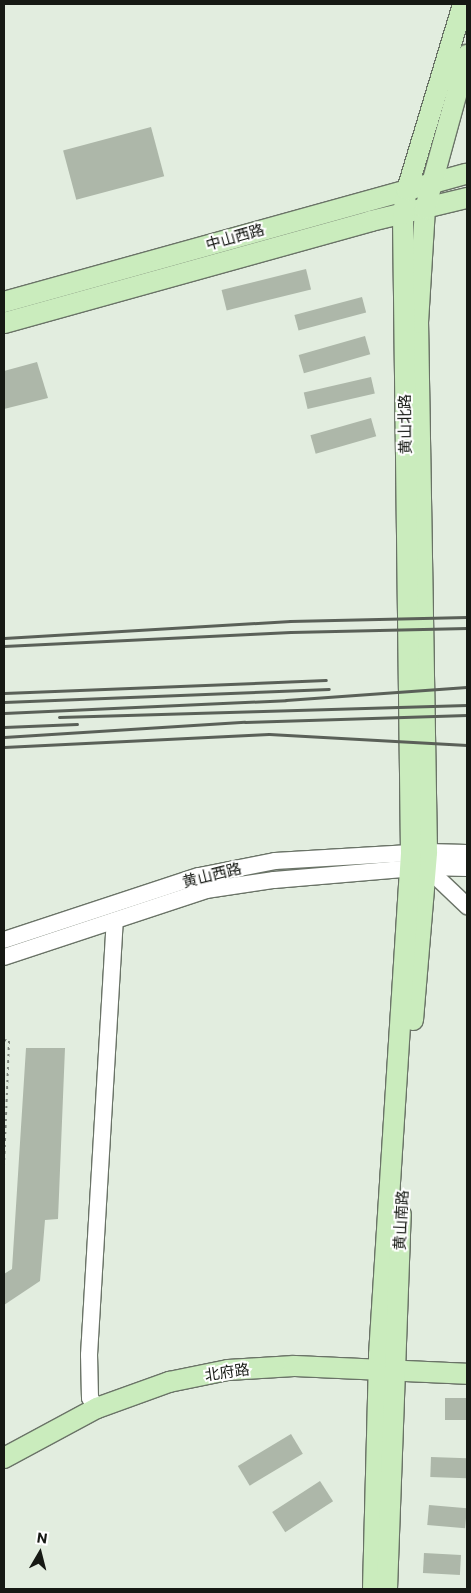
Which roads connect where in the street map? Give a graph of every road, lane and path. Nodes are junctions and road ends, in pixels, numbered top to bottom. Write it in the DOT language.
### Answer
graph roads {
  1 [pos="463,4"];
  2 [pos="467,55"];
  3 [pos="467,174"];
  4 [pos="430,185"];
  5 [pos="407,190"];
  6 [pos="467,198"];
  7 [pos="425,209"];
  8 [pos="403,214"];
  9 [pos="4,302"];
  10 [pos="4,323"];
  11 [pos="467,853"];
  12 [pos="418,860"];
  13 [pos="467,868"];
  14 [pos="467,906"];
  15 [pos="115,921"];
  16 [pos="4,940"];
  17 [pos="4,957"];
  18 [pos="4,1040"];
  19 [pos="4,1166"];
  20 [pos="386,1362"];
  21 [pos="467,1363"];
  22 [pos="467,1374"];
  23 [pos="93,1403"];
  24 [pos="4,1444"];
  25 [pos="4,1458"];
  26 [pos="374,1589"];
  27 [pos="387,1589"];
  1 -- 5 [label="main road, 黄山北路"];
  2 -- 4 [label="main road, 黄山北路"];
  3 -- 4 [label="main road, 中山西路"];
  4 -- 5 [label="main road, 中山西路"];
  4 -- 7 [label="main road, 黄山北路"];
  5 -- 8 [label="main road, 黄山北路"];
  5 -- 9 [label="main road, 中山西路"];
  6 -- 7 [label="main road, 中山西路"];
  7 -- 8 [label="main road, 中山西路"];
  7 -- 12 [label="main road, 黄山北路"];
  8 -- 10 [label="main road, 中山西路"];
  8 -- 12 [label="main road, 黄山北路"];
  11 -- 12 [label="street"];
  12 -- 13 [label="street"];
  12 -- 14 [label="street"];
  12 -- 15 [label="street, 黄山西路"];
  12 -- 16 [label="street, 黄山西路"];
  12 -- 20 [label="main road, 黄山南路"];
  15 -- 17 [label="street, 黄山西路"];
  15 -- 23 [label="street"];
  18 -- 19 [label="path"];
  20 -- 21 [label="main road, 北府路"];
  20 -- 22 [label="main road, 北府路"];
  20 -- 23 [label="main road, 北府路"];
  20 -- 26 [label="main road, 黄山南路"];
  20 -- 27 [label="main road, 黄山南路"];
  23 -- 24 [label="main road, 北府路"];
  23 -- 25 [label="main road, 北府路"];
}
